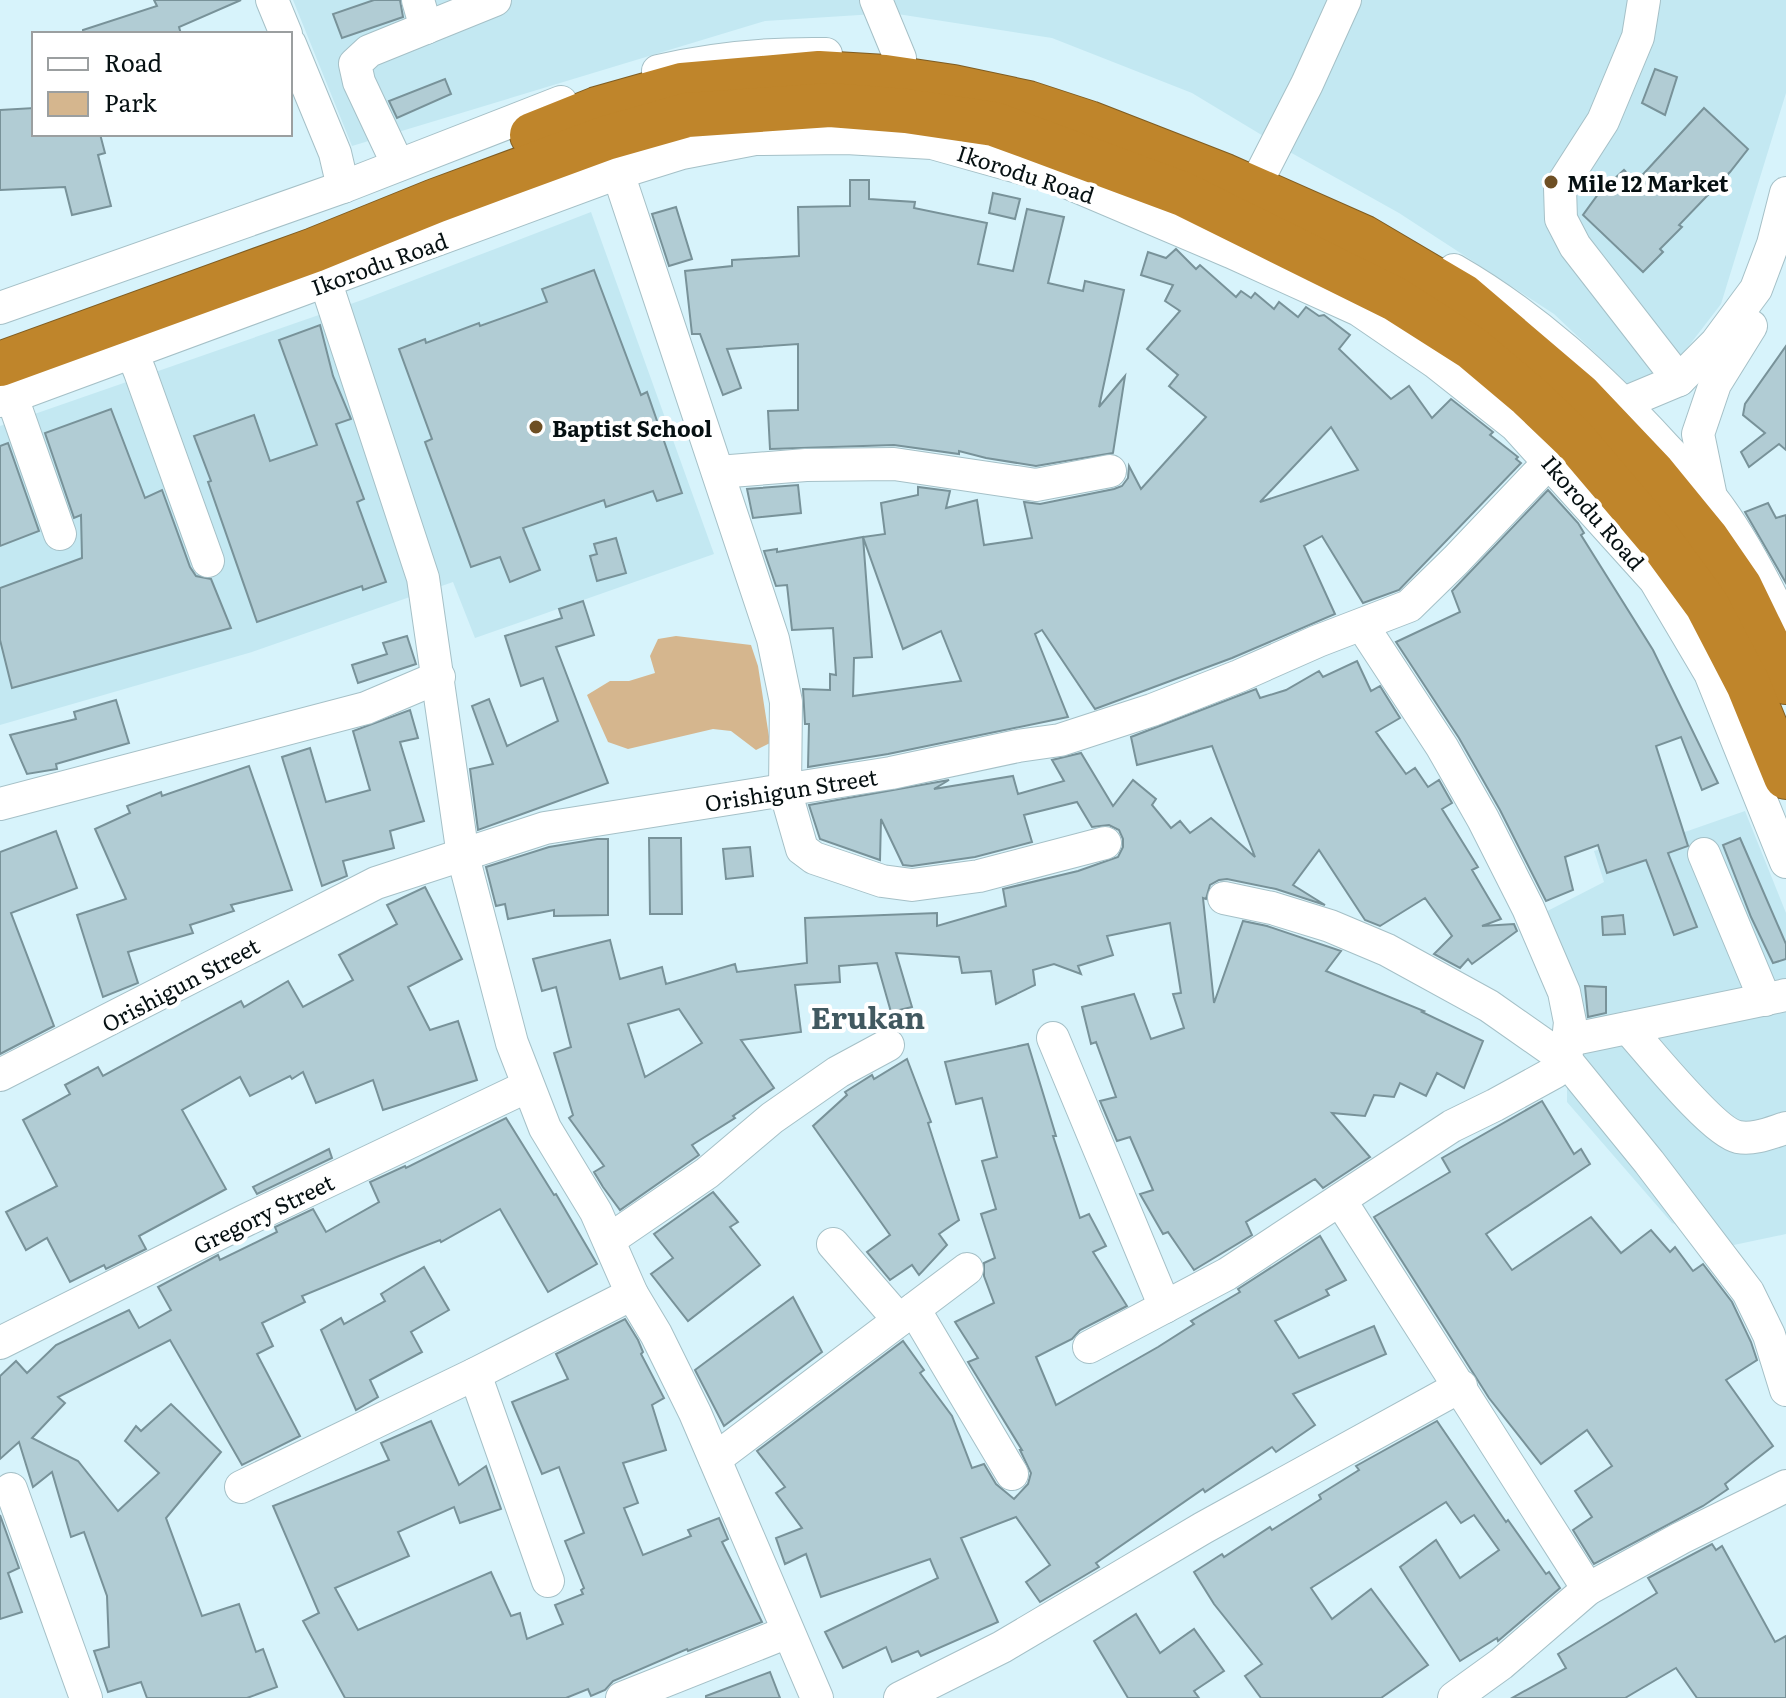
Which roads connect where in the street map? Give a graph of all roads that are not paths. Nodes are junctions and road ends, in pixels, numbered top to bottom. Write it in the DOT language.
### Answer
graph roads {
  1 [pos="272,0"];
  2 [pos="495,0"];
  3 [pos="876,0"];
  4 [pos="1345,0"];
  5 [pos="1644,0"];
  6 [pos="422,14"];
  7 [pos="285,32"];
  8 [pos="292,49"];
  9 [pos="900,58"];
  10 [pos="398,165"];
  11 [pos="1262,172"];
  12 [pos="618,173"];
  13 [pos="343,187"];
  14 [pos="1786,193"];
  15 [pos="1786,255"];
  16 [pos="326,283"];
  17 [pos="0,308"];
  18 [pos="0,333"];
  19 [pos="126,337"];
  20 [pos="1679,380"];
  21 [pos="3,386"];
  22 [pos="1624,403"];
  23 [pos="1550,461"];
  24 [pos="1110,471"];
  25 [pos="718,472"];
  26 [pos="1711,497"];
  27 [pos="60,534"];
  28 [pos="208,561"];
  29 [pos="1783,611"];
  30 [pos="1362,625"];
  31 [pos="439,677"];
  32 [pos="1786,682"];
  33 [pos="1786,777"];
  34 [pos="785,790"];
  35 [pos="0,804"];
  36 [pos="1786,831"];
  37 [pos="1105,843"];
  38 [pos="1704,854"];
  39 [pos="463,856"];
  40 [pos="1786,862"];
  41 [pos="1224,898"];
  42 [pos="1776,998"];
  43 [pos="1628,1028"];
  44 [pos="1053,1038"];
  45 [pos="888,1045"];
  46 [pos="1567,1050"];
  47 [pos="0,1075"];
  48 [pos="528,1086"];
  49 [pos="1786,1128"];
  50 [pos="1340,1200"];
  51 [pos="609,1240"];
  52 [pos="833,1244"];
  53 [pos="967,1269"];
  54 [pos="632,1294"];
  55 [pos="1165,1307"];
  56 [pos="907,1314"];
  57 [pos="0,1343"];
  58 [pos="1089,1347"];
  59 [pos="475,1374"];
  60 [pos="1461,1386"];
  61 [pos="1786,1390"];
  62 [pos="715,1459"];
  63 [pos="1012,1474"];
  64 [pos="1786,1486"];
  65 [pos="241,1487"];
  66 [pos="11,1489"];
  67 [pos="548,1581"];
  68 [pos="1588,1589"];
  69 [pos="788,1632"];
  70 [pos="86,1698"];
  71 [pos="622,1698"];
  72 [pos="817,1698"];
  73 [pos="900,1698"];
  74 [pos="1454,1698"];
  1 -- 7 [label="street"];
  2 -- 6 [label="street"];
  3 -- 9 [label="street"];
  4 -- 11 [label="street"];
  5 -- 20 [label="street"];
  6 -- 10 [label="street"];
  8 -- 13 [label="street"];
  9 -- 10 [label="street"];
  9 -- 11 [label="street"];
  10 -- 13 [label="street"];
  11 -- 22 [label="street"];
  12 -- 16 [label="street, Ikorodu Road"];
  12 -- 23 [label="street, Ikorodu Road"];
  12 -- 25 [label="street"];
  13 -- 17 [label="street"];
  14 -- 20 [label="street"];
  15 -- 26 [label="street"];
  16 -- 19 [label="street, Ikorodu Road"];
  16 -- 31 [label="street"];
  18 -- 32 [label="highway"];
  19 -- 21 [label="highway, Ikorodu Road"];
  19 -- 28 [label="street"];
  19 -- 33 [label="highway, Ikorodu Road"];
  19 -- 36 [label="street"];
  20 -- 22 [label="street"];
  21 -- 27 [label="street"];
  22 -- 26 [label="street"];
  23 -- 30 [label="street, Orishigun Street"];
  23 -- 40 [label="street, Ikorodu Road"];
  24 -- 25 [label="street"];
  25 -- 34 [label="street"];
  26 -- 29 [label="street"];
  30 -- 34 [label="street, Orishigun Street"];
  30 -- 46 [label="street"];
  31 -- 35 [label="street"];
  31 -- 39 [label="street"];
  34 -- 37 [label="street"];
  34 -- 39 [label="street, Orishigun Street"];
  38 -- 42 [label="street"];
  39 -- 47 [label="street, Orishigun Street"];
  39 -- 48 [label="street"];
  41 -- 46 [label="street"];
  42 -- 43 [label="street"];
  43 -- 46 [label="street"];
  43 -- 49 [label="street"];
  44 -- 55 [label="street"];
  45 -- 51 [label="street"];
  46 -- 50 [label="street"];
  46 -- 61 [label="street"];
  48 -- 51 [label="street"];
  48 -- 57 [label="street, Gregory Street"];
  50 -- 55 [label="street"];
  50 -- 60 [label="street"];
  51 -- 54 [label="street"];
  52 -- 56 [label="street"];
  53 -- 56 [label="street"];
  54 -- 59 [label="street"];
  54 -- 62 [label="street"];
  55 -- 58 [label="street"];
  56 -- 62 [label="street"];
  56 -- 63 [label="street"];
  59 -- 65 [label="street"];
  59 -- 67 [label="street"];
  60 -- 68 [label="street"];
  60 -- 73 [label="street"];
  62 -- 69 [label="street"];
  64 -- 68 [label="street"];
  66 -- 70 [label="street"];
  68 -- 74 [label="street"];
  69 -- 71 [label="street"];
  69 -- 72 [label="street"];
}
